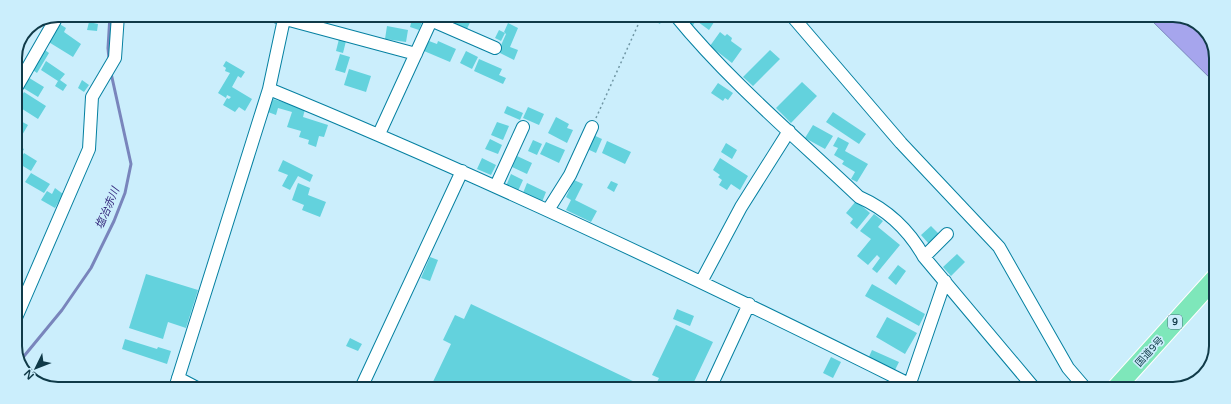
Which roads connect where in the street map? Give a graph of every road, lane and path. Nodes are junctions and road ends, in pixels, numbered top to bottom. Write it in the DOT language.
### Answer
graph roads {
  1 [pos="118,22"];
  2 [pos="290,22"];
  3 [pos="305,22"];
  4 [pos="432,22"];
  5 [pos="443,22"];
  6 [pos="639,22"];
  7 [pos="681,22"];
  8 [pos="797,22"];
  9 [pos="54,23"];
  10 [pos="495,48"];
  11 [pos="416,54"];
  12 [pos="22,78"];
  13 [pos="268,89"];
  14 [pos="523,127"];
  15 [pos="592,127"];
  16 [pos="789,131"];
  17 [pos="379,134"];
  18 [pos="462,171"];
  19 [pos="496,186"];
  20 [pos="548,210"];
  21 [pos="947,234"];
  22 [pos="924,257"];
  23 [pos="701,282"];
  24 [pos="945,282"];
  25 [pos="1209,285"];
  26 [pos="22,304"];
  27 [pos="749,304"];
  28 [pos="176,382"];
  29 [pos="364,382"];
  30 [pos="713,382"];
  31 [pos="901,382"];
  32 [pos="910,382"];
  33 [pos="1029,382"];
  34 [pos="1080,382"];
  35 [pos="1122,382"];
  1 -- 26 [label="street"];
  2 -- 13 [label="street"];
  3 -- 11 [label="street"];
  4 -- 11 [label="street"];
  5 -- 10 [label="street"];
  6 -- 15 [label="path"];
  7 -- 16 [label="street"];
  8 -- 34 [label="street"];
  9 -- 12 [label="street"];
  11 -- 17 [label="street"];
  13 -- 17 [label="street"];
  13 -- 28 [label="street"];
  14 -- 19 [label="street"];
  15 -- 20 [label="street"];
  16 -- 22 [label="street"];
  16 -- 23 [label="street"];
  17 -- 18 [label="street"];
  18 -- 19 [label="street"];
  18 -- 29 [label="street"];
  19 -- 20 [label="street"];
  20 -- 23 [label="street"];
  21 -- 22 [label="street"];
  22 -- 24 [label="street"];
  23 -- 27 [label="street"];
  24 -- 32 [label="street"];
  24 -- 33 [label="street"];
  25 -- 35 [label="highway, 国道9号 / 9"];
  27 -- 30 [label="street"];
  27 -- 31 [label="street"];
}
